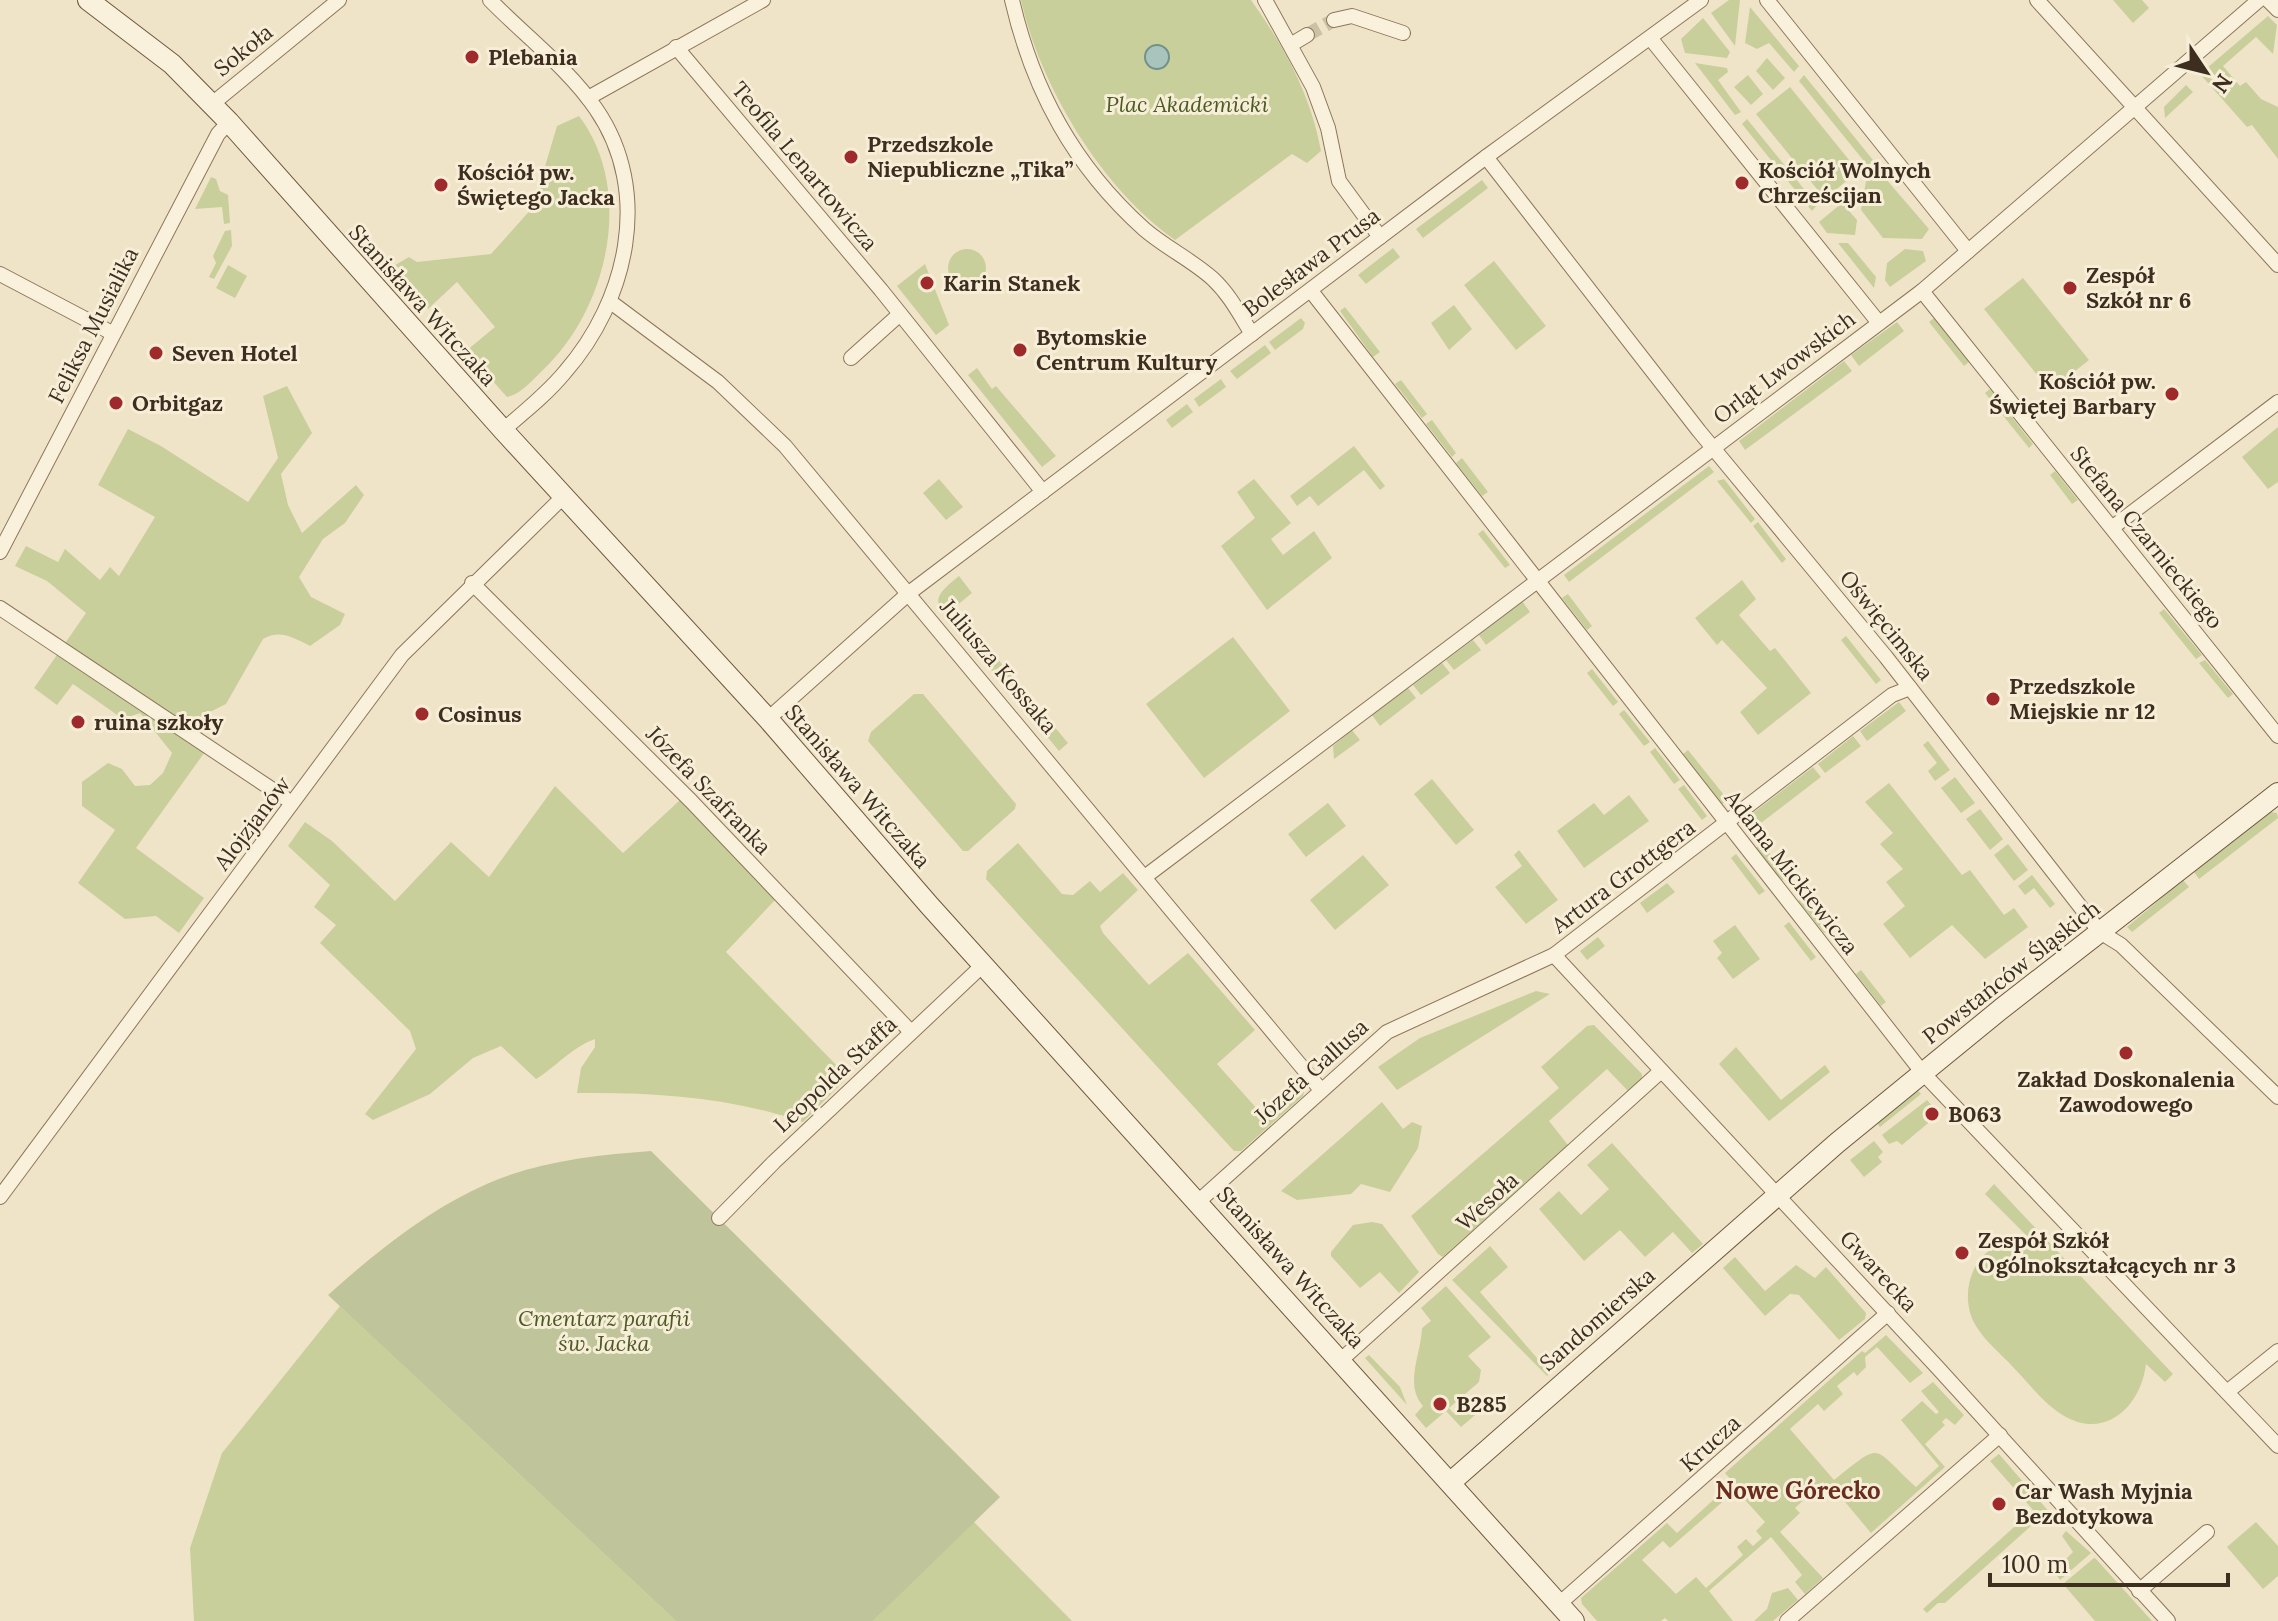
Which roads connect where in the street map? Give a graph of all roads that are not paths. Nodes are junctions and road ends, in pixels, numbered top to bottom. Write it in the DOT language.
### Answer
graph roads {
  1 [pos="88,0"];
  2 [pos="339,0"];
  3 [pos="490,0"];
  4 [pos="763,0"];
  5 [pos="1012,0"];
  6 [pos="1265,0"];
  7 [pos="1767,0"];
  8 [pos="2037,0"];
  9 [pos="2259,0"];
  10 [pos="2268,0"];
  11 [pos="1695,2"];
  12 [pos="2278,10"];
  13 [pos="1334,20"];
  14 [pos="1403,33"];
  15 [pos="1307,35"];
  16 [pos="1651,39"];
  17 [pos="1292,44"];
  18 [pos="676,47"];
  19 [pos="588,98"];
  20 [pos="212,104"];
  21 [pos="2135,106"];
  22 [pos="229,122"];
  23 [pos="1486,157"];
  24 [pos="1380,237"];
  25 [pos="1968,251"];
  26 [pos="2278,265"];
  27 [pos="0,274"];
  28 [pos="1311,291"];
  29 [pos="1922,291"];
  30 [pos="612,303"];
  31 [pos="900,314"];
  32 [pos="1879,323"];
  33 [pos="112,333"];
  34 [pos="1252,334"];
  35 [pos="851,358"];
  36 [pos="2278,402"];
  37 [pos="503,430"];
  38 [pos="1714,447"];
  39 [pos="1043,492"];
  40 [pos="564,496"];
  41 [pos="2113,527"];
  42 [pos="0,552"];
  43 [pos="1535,580"];
  44 [pos="472,583"];
  45 [pos="909,593"];
  46 [pos="0,608"];
  47 [pos="1910,688"];
  48 [pos="768,719"];
  49 [pos="2278,736"];
  50 [pos="2278,793"];
  51 [pos="285,798"];
  52 [pos="1726,825"];
  53 [pos="1146,876"];
  54 [pos="2100,932"];
  55 [pos="1554,955"];
  56 [pos="983,965"];
  57 [pos="911,1032"];
  58 [pos="1660,1072"];
  59 [pos="1922,1072"];
  60 [pos="1321,1090"];
  61 [pos="2278,1097"];
  62 [pos="1778,1194"];
  63 [pos="0,1197"];
  64 [pos="1199,1201"];
  65 [pos="719,1218"];
  66 [pos="1888,1313"];
  67 [pos="2278,1351"];
  68 [pos="1341,1360"];
  69 [pos="2227,1392"];
  70 [pos="2000,1435"];
  71 [pos="2278,1446"];
  72 [pos="1451,1482"];
  73 [pos="2207,1532"];
  74 [pos="2139,1591"];
  75 [pos="1559,1604"];
  76 [pos="1574,1621"];
  77 [pos="1787,1621"];
  78 [pos="2168,1621"];
  1 -- 20 [label="street, Stanisława Witczaka"];
  2 -- 20 [label="street, Sokoła"];
  3 -- 19 [label="street"];
  4 -- 18 [label="street"];
  5 -- 34 [label="street"];
  6 -- 17 [label="street"];
  7 -- 25 [label="street"];
  8 -- 21 [label="street"];
  9 -- 21 [label="street, Orląt Lwowskich"];
  10 -- 12 [label="street"];
  11 -- 16 [label="street, Bolesława Prusa"];
  13 -- 14 [label="street"];
  15 -- 17 [label="street"];
  16 -- 23 [label="street, Bolesława Prusa"];
  16 -- 32 [label="street"];
  17 -- 24 [label="street"];
  18 -- 19 [label="street"];
  18 -- 31 [label="street, Teofila Lenartowicza"];
  19 -- 30 [label="street"];
  20 -- 22 [label="street, Stanisława Witczaka"];
  21 -- 25 [label="street, Orląt Lwowskich"];
  21 -- 26 [label="street"];
  22 -- 33 [label="street, Feliksa Musialika"];
  22 -- 37 [label="street, Stanisława Witczaka"];
  23 -- 24 [label="street, Bolesława Prusa"];
  23 -- 38 [label="street, Oświęcimska"];
  24 -- 28 [label="street, Bolesława Prusa"];
  25 -- 29 [label="street, Orląt Lwowskich"];
  27 -- 33 [label="street"];
  28 -- 34 [label="street, Bolesława Prusa"];
  28 -- 43 [label="street, Adama Mickiewicza"];
  29 -- 32 [label="street, Orląt Lwowskich"];
  29 -- 41 [label="street, Stefana Czarnieckiego"];
  30 -- 37 [label="street"];
  30 -- 45 [label="street, Juliusza Kossaka"];
  31 -- 35 [label="street"];
  31 -- 39 [label="street, Teofila Lenartowicza"];
  32 -- 38 [label="street, Orląt Lwowskich"];
  33 -- 42 [label="street, Feliksa Musialika"];
  34 -- 39 [label="street, Bolesława Prusa"];
  36 -- 41 [label="street"];
  37 -- 40 [label="street, Stanisława Witczaka"];
  38 -- 43 [label="street, Orląt Lwowskich"];
  38 -- 47 [label="street, Oświęcimska"];
  39 -- 45 [label="street, Bolesława Prusa"];
  40 -- 44 [label="street, Alojzjanów"];
  40 -- 48 [label="street, Stanisława Witczaka"];
  41 -- 49 [label="street, Stefana Czarnieckiego"];
  43 -- 52 [label="street, Adama Mickiewicza"];
  43 -- 53 [label="street, Orląt Lwowskich"];
  44 -- 57 [label="street, Józefa Szafranka"];
  44 -- 63 [label="street, Alojzjanów"];
  45 -- 48 [label="street, Bolesława Prusa"];
  45 -- 53 [label="street, Juliusza Kossaka"];
  46 -- 51 [label="street"];
  47 -- 52 [label="street, Artura Grottgera"];
  47 -- 54 [label="street, Oświęcimska"];
  48 -- 56 [label="street, Stanisława Witczaka"];
  50 -- 54 [label="street, Powstańców Śląskich"];
  52 -- 55 [label="street, Artura Grottgera"];
  52 -- 59 [label="street, Adama Mickiewicza"];
  53 -- 60 [label="street, Juliusza Kossaka"];
  54 -- 59 [label="street, Powstańców Śląskich"];
  54 -- 61 [label="street, Oświęcimska"];
  55 -- 58 [label="street, Gwarecka"];
  55 -- 60 [label="street, Józefa Gallusa"];
  56 -- 57 [label="street, Leopolda Staffa"];
  56 -- 64 [label="street, Stanisława Witczaka"];
  57 -- 65 [label="street, Leopolda Staffa"];
  58 -- 62 [label="street, Gwarecka"];
  58 -- 68 [label="street, Wesoła"];
  59 -- 62 [label="street, Powstańców Śląskich"];
  59 -- 69 [label="street, Adama Mickiewicza"];
  60 -- 64 [label="street, Józefa Gallusa"];
  62 -- 66 [label="street, Gwarecka"];
  62 -- 72 [label="street, Sandomierska"];
  64 -- 68 [label="street, Stanisława Witczaka"];
  66 -- 70 [label="street, Gwarecka"];
  66 -- 75 [label="street, Krucza"];
  67 -- 69 [label="street"];
  68 -- 72 [label="street, Stanisława Witczaka"];
  69 -- 71 [label="street, Adama Mickiewicza"];
  70 -- 74 [label="street, Gwarecka"];
  70 -- 77 [label="street"];
  72 -- 75 [label="street, Stanisława Witczaka"];
  73 -- 74 [label="street"];
  74 -- 78 [label="street, Gwarecka"];
  75 -- 76 [label="street, Stanisława Witczaka"];
}
